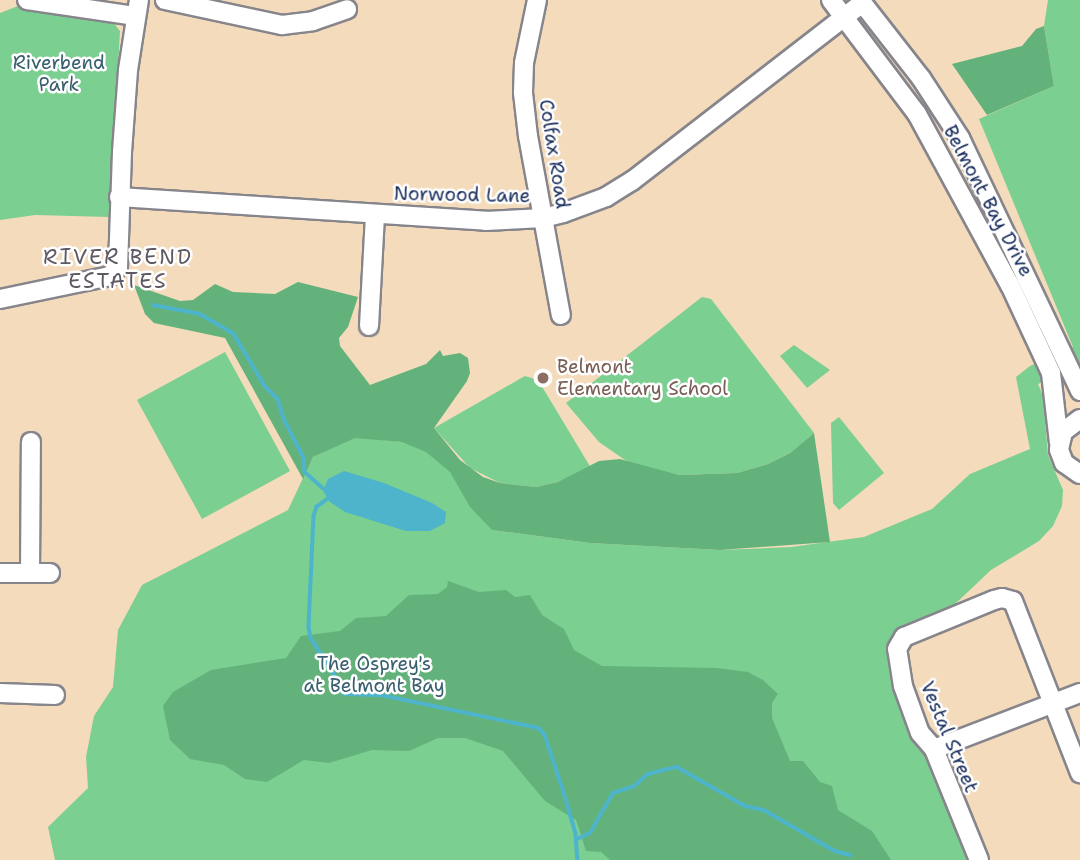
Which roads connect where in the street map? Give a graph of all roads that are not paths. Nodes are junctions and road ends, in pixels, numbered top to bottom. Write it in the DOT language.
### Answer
graph roads {
  1 [pos="27,0"];
  2 [pos="165,0"];
  3 [pos="537,0"];
  4 [pos="831,0"];
  5 [pos="861,1"];
  6 [pos="137,8"];
  7 [pos="347,9"];
  8 [pos="844,16"];
  9 [pos="119,197"];
  10 [pos="375,214"];
  11 [pos="543,218"];
  12 [pos="0,299"];
  13 [pos="561,315"];
  14 [pos="369,326"];
  15 [pos="1078,384"];
  16 [pos="1080,419"];
  17 [pos="31,442"];
  18 [pos="1059,443"];
  19 [pos="1078,475"];
  20 [pos="30,572"];
  21 [pos="0,573"];
  22 [pos="50,573"];
  23 [pos="0,693"];
  24 [pos="1080,693"];
  25 [pos="55,695"];
  26 [pos="1053,704"];
  27 [pos="934,749"];
  28 [pos="1080,773"];
  29 [pos="979,860"];
  1 -- 6 [label="street"];
  2 -- 7 [label="street"];
  3 -- 11 [label="street, Colfax Road"];
  4 -- 8 [label="street, Belmont Bay Drive"];
  5 -- 8 [label="street, Norwood Lane"];
  5 -- 15 [label="street, Belmont Bay Drive"];
  6 -- 9 [label="street"];
  8 -- 11 [label="street, Norwood Lane"];
  8 -- 18 [label="street, Belmont Bay Drive"];
  9 -- 10 [label="street, Norwood Lane"];
  9 -- 12 [label="street"];
  10 -- 11 [label="street, Norwood Lane"];
  10 -- 14 [label="street"];
  11 -- 13 [label="street, Colfax Road"];
  16 -- 18 [label="street"];
  17 -- 20 [label="street"];
  18 -- 19 [label="street, Belmont Bay Drive"];
  20 -- 21 [label="street"];
  20 -- 22 [label="street"];
  23 -- 25 [label="street"];
  24 -- 26 [label="street"];
  26 -- 27 [label="street"];
  26 -- 27 [label="street, Vestal Street"];
  26 -- 28 [label="street, Vestal Street"];
  27 -- 29 [label="street, Vestal Street"];
}
